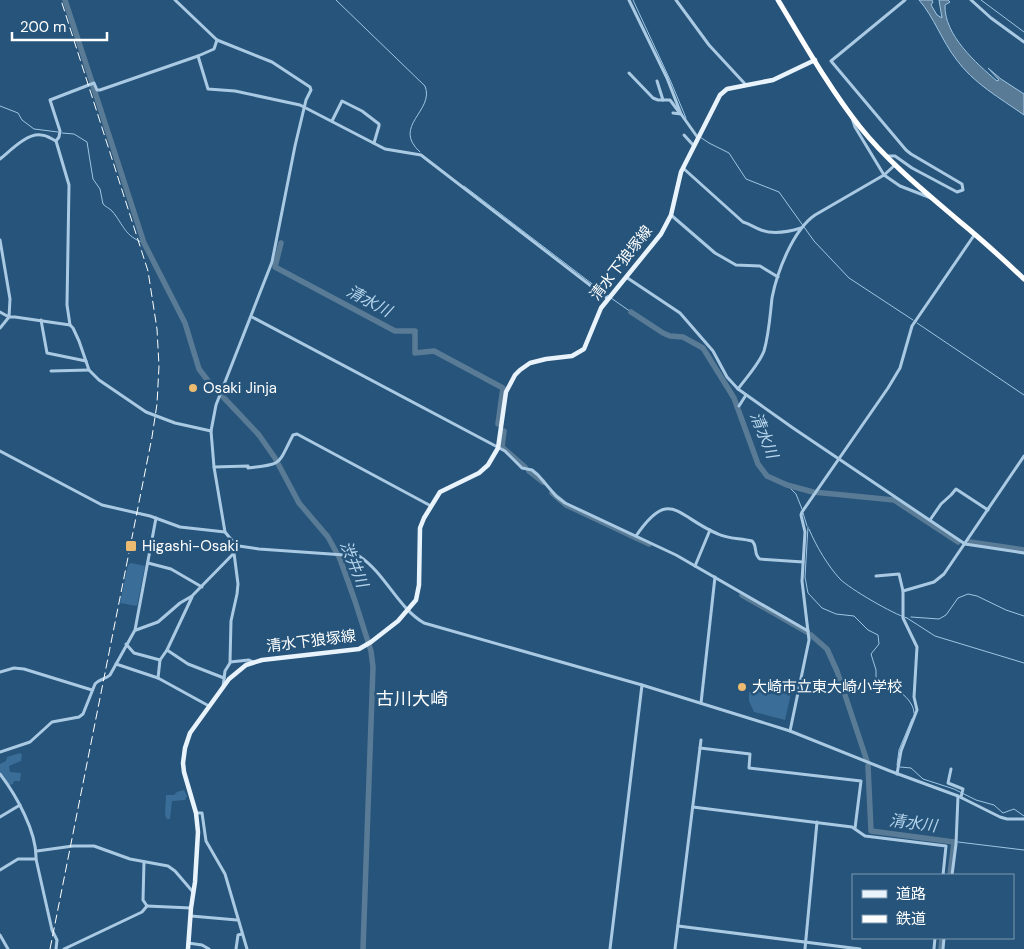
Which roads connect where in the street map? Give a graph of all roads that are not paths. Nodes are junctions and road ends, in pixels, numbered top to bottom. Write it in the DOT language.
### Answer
graph roads {
  1 [pos="175,0"];
  2 [pos="629,0"];
  3 [pos="676,0"];
  4 [pos="778,0"];
  5 [pos="905,0"];
  6 [pos="970,0"];
  7 [pos="217,40"];
  8 [pos="1024,42"];
  9 [pos="198,56"];
  10 [pos="815,60"];
  11 [pos="629,73"];
  12 [pos="657,81"];
  13 [pos="746,85"];
  14 [pos="663,100"];
  15 [pos="305,108"];
  16 [pos="673,113"];
  17 [pos="681,114"];
  18 [pos="851,114"];
  19 [pos="332,121"];
  20 [pos="684,135"];
  21 [pos="699,137"];
  22 [pos="56,141"];
  23 [pos="374,143"];
  24 [pos="694,146"];
  25 [pos="886,156"];
  26 [pos="0,159"];
  27 [pos="895,164"];
  28 [pos="683,168"];
  29 [pos="884,175"];
  30 [pos="934,199"];
  31 [pos="671,215"];
  32 [pos="802,227"];
  33 [pos="975,234"];
  34 [pos="0,240"];
  35 [pos="626,277"];
  36 [pos="778,277"];
  37 [pos="1024,279"];
  38 [pos="609,298"];
  39 [pos="0,312"];
  40 [pos="9,317"];
  41 [pos="252,317"];
  42 [pos="41,320"];
  43 [pos="70,325"];
  44 [pos="0,328"];
  45 [pos="86,361"];
  46 [pos="89,370"];
  47 [pos="51,371"];
  48 [pos="738,389"];
  49 [pos="746,395"];
  50 [pos="739,406"];
  51 [pos="212,431"];
  52 [pos="498,448"];
  53 [pos="0,451"];
  54 [pos="1024,456"];
  55 [pos="840,459"];
  56 [pos="214,467"];
  57 [pos="432,506"];
  58 [pos="988,510"];
  59 [pos="156,518"];
  60 [pos="930,520"];
  61 [pos="710,530"];
  62 [pos="225,532"];
  63 [pos="636,536"];
  64 [pos="966,544"];
  65 [pos="239,546"];
  66 [pos="234,553"];
  67 [pos="1024,553"];
  68 [pos="803,562"];
  69 [pos="148,563"];
  70 [pos="695,566"];
  71 [pos="876,576"];
  72 [pos="715,577"];
  73 [pos="202,587"];
  74 [pos="903,591"];
  75 [pos="192,596"];
  76 [pos="408,609"];
  77 [pos="135,630"];
  78 [pos="808,631"];
  79 [pos="126,644"];
  80 [pos="167,650"];
  81 [pos="160,660"];
  82 [pos="230,662"];
  83 [pos="253,662"];
  84 [pos="116,664"];
  85 [pos="0,672"];
  86 [pos="158,678"];
  87 [pos="224,678"];
  88 [pos="642,685"];
  89 [pos="223,688"];
  90 [pos="92,690"];
  91 [pos="701,703"];
  92 [pos="209,706"];
  93 [pos="790,731"];
  94 [pos="701,740"];
  95 [pos="700,748"];
  96 [pos="0,752"];
  97 [pos="951,770"];
  98 [pos="0,774"];
  99 [pos="897,774"];
  100 [pos="961,795"];
  101 [pos="20,805"];
  102 [pos="693,807"];
  103 [pos="196,814"];
  104 [pos="0,817"];
  105 [pos="1024,819"];
  106 [pos="817,822"];
  107 [pos="855,828"];
  108 [pos="37,851"];
  109 [pos="36,859"];
  110 [pos="144,862"];
  111 [pos="0,870"];
  112 [pos="943,874"];
  113 [pos="952,874"];
  114 [pos="193,892"];
  115 [pos="147,906"];
  116 [pos="191,908"];
  117 [pos="190,916"];
  118 [pos="237,920"];
  119 [pos="678,926"];
  120 [pos="242,934"];
  121 [pos="0,935"];
  122 [pos="188,942"];
  123 [pos="806,942"];
  124 [pos="8,949"];
  125 [pos="56,949"];
  126 [pos="64,949"];
  127 [pos="188,949"];
  128 [pos="209,949"];
  129 [pos="236,949"];
  130 [pos="247,949"];
  131 [pos="610,949"];
  132 [pos="675,949"];
  133 [pos="805,949"];
  134 [pos="860,949"];
  1 -- 7 [label="street"];
  2 -- 17 [label="street"];
  3 -- 13 [label="street"];
  4 -- 10 [label="highway"];
  5 -- 25 [label="street"];
  6 -- 8 [label="street"];
  7 -- 9 [label="street"];
  7 -- 15 [label="street"];
  9 -- 15 [label="street"];
  9 -- 22 [label="street"];
  10 -- 13 [label="main road, 清水下狼塚線"];
  10 -- 18 [label="highway"];
  11 -- 14 [label="street"];
  12 -- 14 [label="street"];
  13 -- 21 [label="main road, 清水下狼塚線"];
  14 -- 17 [label="street"];
  15 -- 19 [label="street"];
  15 -- 41 [label="street"];
  16 -- 17 [label="street"];
  17 -- 21 [label="street"];
  18 -- 25 [label="highway"];
  18 -- 29 [label="street"];
  19 -- 23 [label="street"];
  19 -- 23 [label="street"];
  20 -- 24 [label="street"];
  21 -- 24 [label="main road, 清水下狼塚線"];
  22 -- 26 [label="street"];
  22 -- 43 [label="street"];
  23 -- 38 [label="street"];
  24 -- 28 [label="main road, 清水下狼塚線"];
  25 -- 27 [label="highway"];
  27 -- 29 [label="street"];
  27 -- 30 [label="highway"];
  28 -- 31 [label="main road, 清水下狼塚線"];
  28 -- 32 [label="street"];
  29 -- 30 [label="street"];
  29 -- 32 [label="street"];
  30 -- 33 [label="highway"];
  31 -- 35 [label="main road, 清水下狼塚線"];
  31 -- 36 [label="street"];
  32 -- 36 [label="street"];
  33 -- 37 [label="highway"];
  33 -- 55 [label="street"];
  34 -- 40 [label="street"];
  35 -- 38 [label="main road, 清水下狼塚線"];
  35 -- 48 [label="street"];
  36 -- 48 [label="street"];
  38 -- 52 [label="main road, 清水下狼塚線"];
  39 -- 40 [label="street"];
  40 -- 42 [label="street"];
  40 -- 44 [label="street"];
  41 -- 51 [label="street"];
  41 -- 52 [label="street"];
  42 -- 43 [label="street"];
  42 -- 45 [label="street"];
  43 -- 45 [label="street"];
  45 -- 46 [label="street"];
  46 -- 47 [label="street"];
  46 -- 51 [label="street"];
  48 -- 49 [label="street"];
  49 -- 50 [label="street"];
  49 -- 55 [label="street"];
  51 -- 56 [label="street"];
  52 -- 57 [label="main road, 清水下狼塚線"];
  52 -- 63 [label="street"];
  53 -- 59 [label="street"];
  54 -- 58 [label="street"];
  55 -- 60 [label="street"];
  55 -- 68 [label="street"];
  56 -- 57 [label="street"];
  56 -- 62 [label="street"];
  57 -- 76 [label="main road, 清水下狼塚線"];
  58 -- 60 [label="street"];
  58 -- 64 [label="street"];
  59 -- 62 [label="street"];
  59 -- 69 [label="street"];
  60 -- 64 [label="street"];
  61 -- 63 [label="street"];
  61 -- 68 [label="street"];
  61 -- 70 [label="street"];
  62 -- 65 [label="street"];
  63 -- 70 [label="street"];
  64 -- 67 [label="street"];
  64 -- 74 [label="street"];
  65 -- 66 [label="street"];
  65 -- 76 [label="street"];
  66 -- 73 [label="street"];
  66 -- 82 [label="street"];
  68 -- 78 [label="street"];
  69 -- 73 [label="street"];
  69 -- 77 [label="street"];
  70 -- 72 [label="street"];
  71 -- 74 [label="street"];
  72 -- 78 [label="street"];
  72 -- 91 [label="street"];
  73 -- 75 [label="street"];
  74 -- 99 [label="street"];
  75 -- 77 [label="street"];
  75 -- 80 [label="street"];
  76 -- 83 [label="main road, 清水下狼塚線"];
  76 -- 88 [label="street"];
  77 -- 79 [label="street"];
  78 -- 93 [label="street"];
  79 -- 81 [label="street"];
  79 -- 84 [label="street"];
  80 -- 81 [label="street"];
  80 -- 87 [label="street"];
  81 -- 86 [label="street"];
  82 -- 83 [label="street"];
  82 -- 87 [label="street"];
  83 -- 89 [label="main road, 清水下狼塚線"];
  84 -- 86 [label="street"];
  84 -- 90 [label="street"];
  85 -- 90 [label="street"];
  86 -- 92 [label="street"];
  87 -- 89 [label="street"];
  88 -- 91 [label="street"];
  88 -- 131 [label="street"];
  89 -- 92 [label="main road, 清水下狼塚線"];
  90 -- 96 [label="street"];
  91 -- 93 [label="street"];
  92 -- 103 [label="main road, 清水下狼塚線"];
  93 -- 99 [label="street"];
  94 -- 95 [label="street"];
  95 -- 102 [label="street"];
  95 -- 107 [label="street"];
  97 -- 100 [label="street"];
  98 -- 101 [label="street"];
  99 -- 100 [label="street"];
  100 -- 105 [label="street"];
  100 -- 113 [label="street"];
  101 -- 104 [label="street"];
  101 -- 108 [label="street"];
  102 -- 106 [label="street"];
  102 -- 119 [label="street"];
  103 -- 114 [label="main road, 清水下狼塚線"];
  103 -- 118 [label="street"];
  106 -- 107 [label="street"];
  106 -- 123 [label="street"];
  107 -- 112 [label="street"];
  108 -- 109 [label="street"];
  108 -- 110 [label="street"];
  109 -- 111 [label="street"];
  109 -- 125 [label="street"];
  110 -- 114 [label="street"];
  110 -- 115 [label="street"];
  114 -- 116 [label="main road, 清水下狼塚線"];
  115 -- 116 [label="street"];
  115 -- 126 [label="street"];
  116 -- 117 [label="main road, 清水下狼塚線"];
  117 -- 118 [label="street"];
  117 -- 122 [label="main road, 清水下狼塚線"];
  118 -- 120 [label="street"];
  119 -- 123 [label="street"];
  119 -- 132 [label="street"];
  120 -- 129 [label="street"];
  120 -- 130 [label="street"];
  121 -- 124 [label="street"];
  122 -- 127 [label="main road, 清水下狼塚線"];
  122 -- 128 [label="street"];
  123 -- 133 [label="street"];
  123 -- 134 [label="street"];
}
